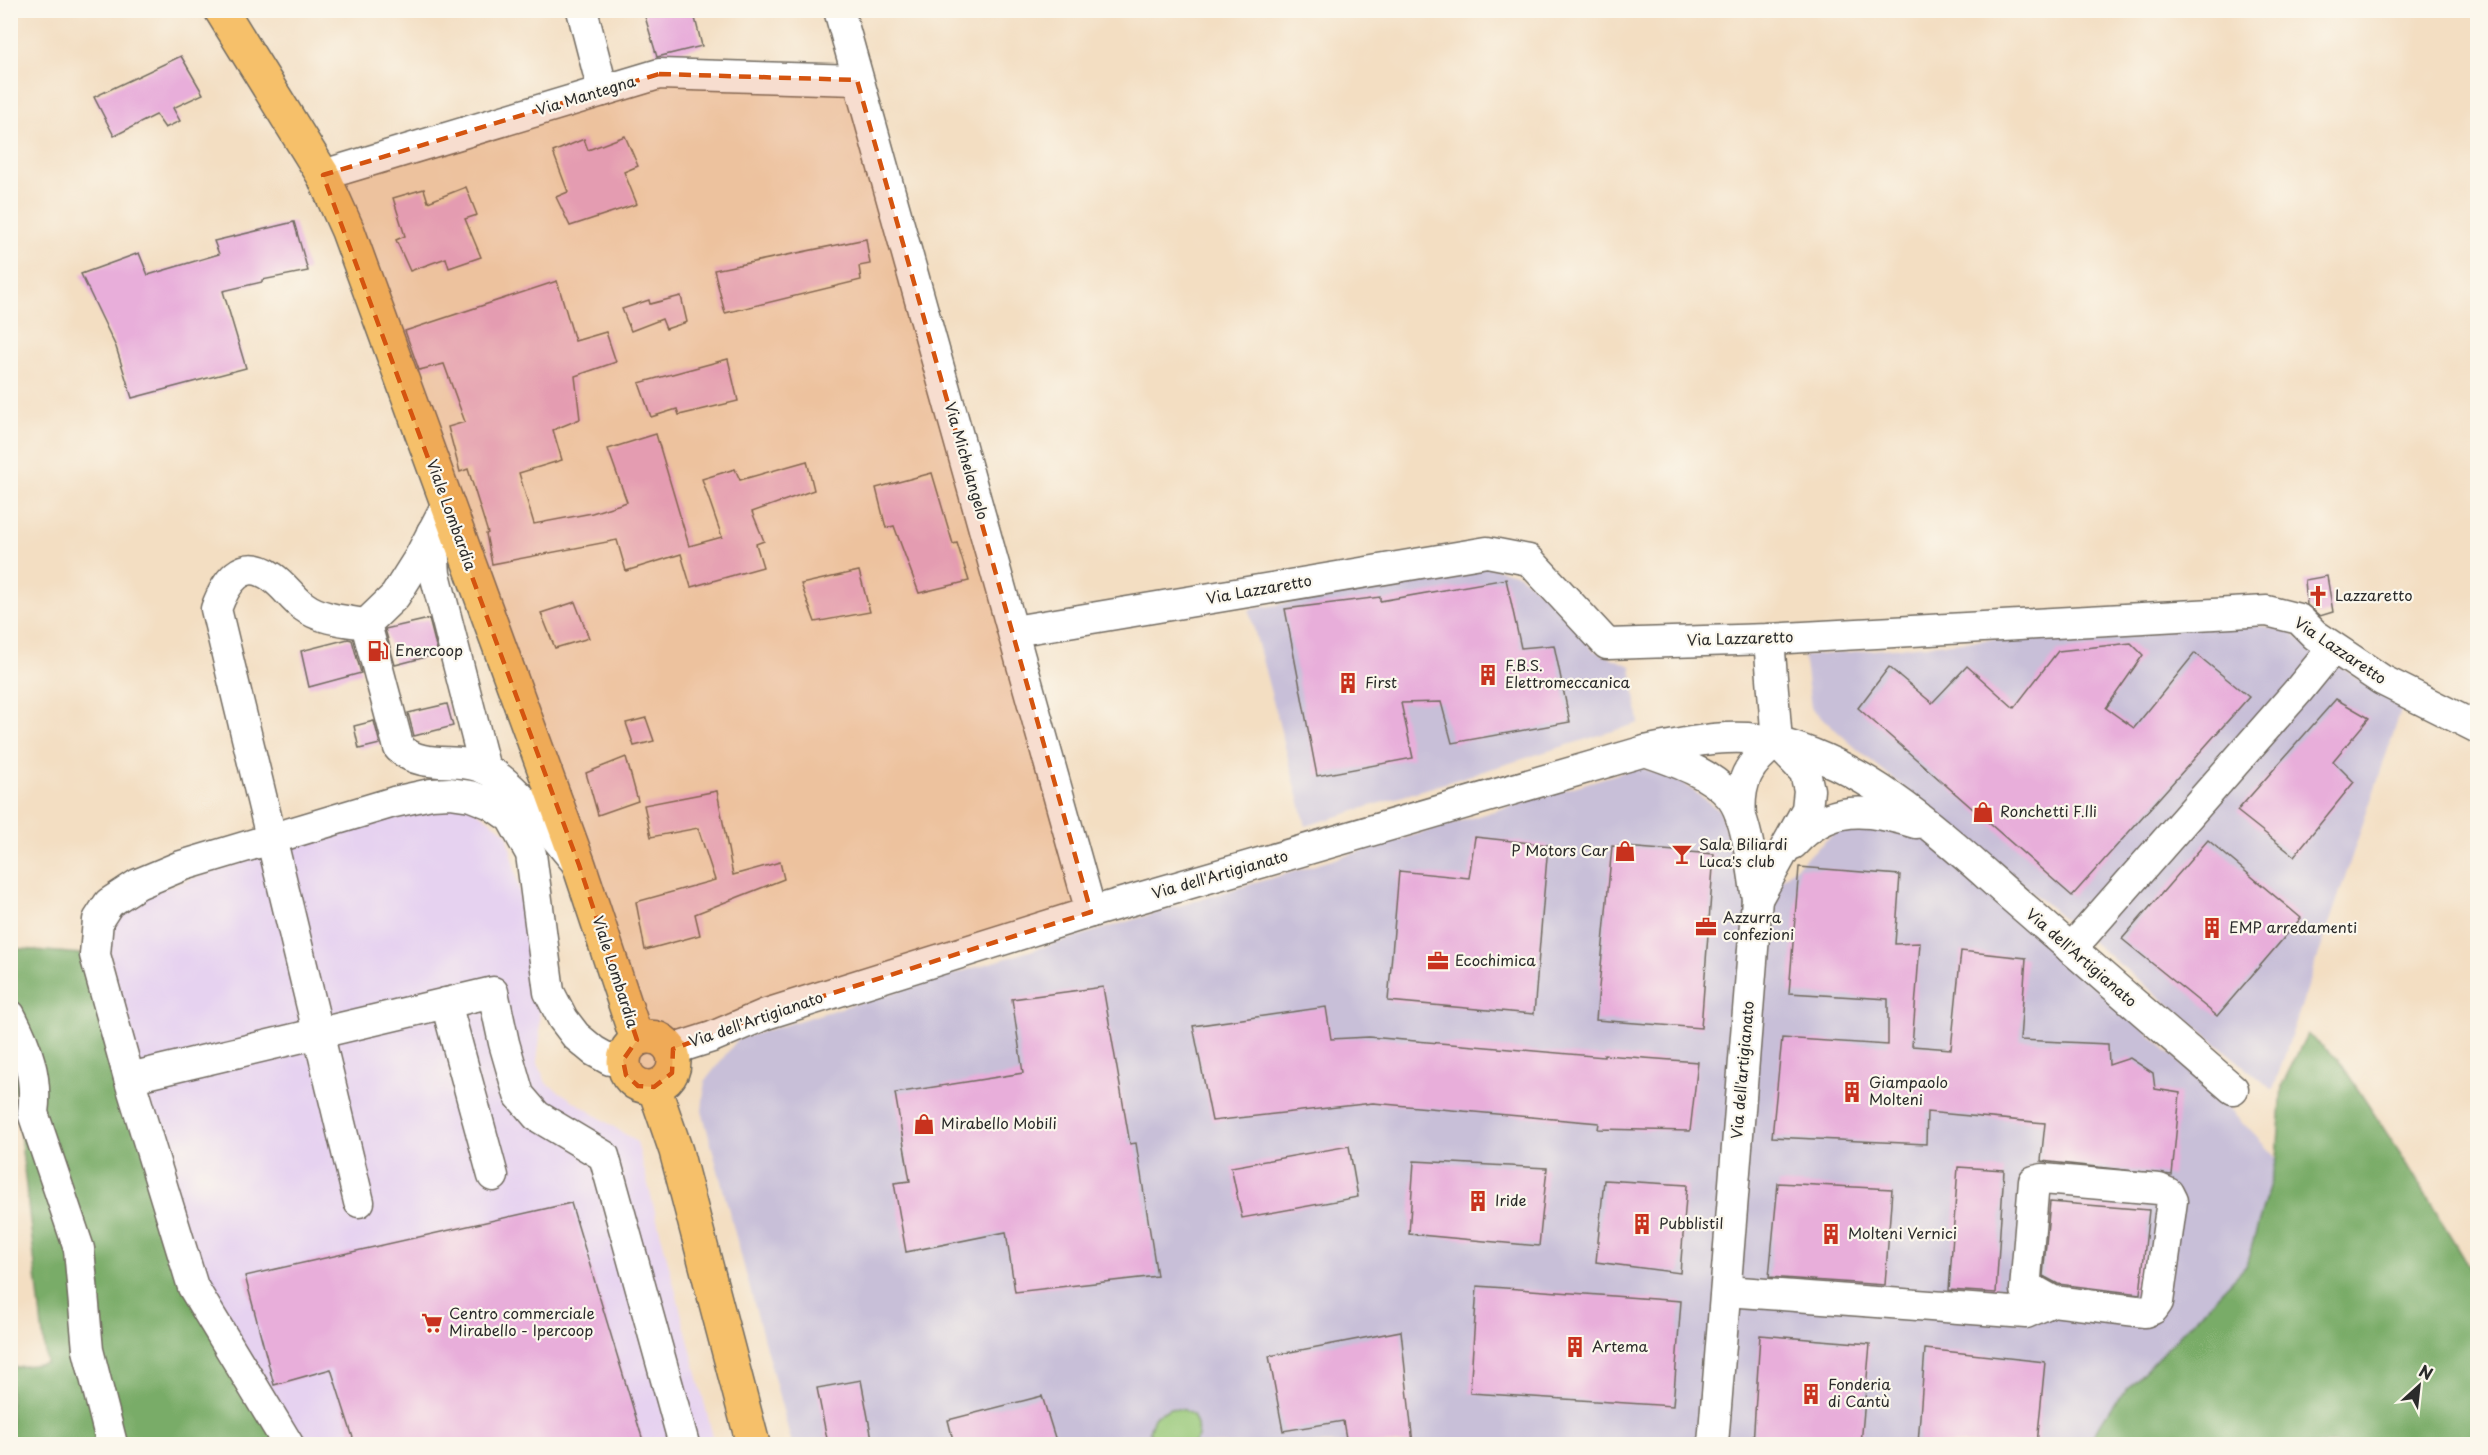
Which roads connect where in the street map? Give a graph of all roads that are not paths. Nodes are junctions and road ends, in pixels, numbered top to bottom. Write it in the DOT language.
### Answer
graph roads {
  1 [pos="221,10"];
  2 [pos="582,10"];
  3 [pos="839,10"];
  4 [pos="857,80"];
  5 [pos="603,91"];
  6 [pos="323,175"];
  7 [pos="447,504"];
  8 [pos="432,532"];
  9 [pos="366,624"];
  10 [pos="1014,631"];
  11 [pos="1769,639"];
  12 [pos="2333,648"];
  13 [pos="2478,728"];
  14 [pos="1777,742"];
  15 [pos="1645,751"];
  16 [pos="485,769"];
  17 [pos="1741,818"];
  18 [pos="1929,826"];
  19 [pos="272,838"];
  20 [pos="1781,858"];
  21 [pos="579,865"];
  22 [pos="1757,899"];
  23 [pos="1091,912"];
  24 [pos="2071,949"];
  25 [pos="446,1003"];
  26 [pos="10,1015"];
  27 [pos="319,1032"];
  28 [pos="630,1050"];
  29 [pos="671,1050"];
  30 [pos="129,1078"];
  31 [pos="654,1087"];
  32 [pos="2233,1089"];
  33 [pos="493,1176"];
  34 [pos="359,1202"];
  35 [pos="1726,1291"];
  36 [pos="2053,1301"];
  37 [pos="112,1444"];
  38 [pos="288,1444"];
  39 [pos="684,1444"];
  40 [pos="753,1444"];
  41 [pos="1713,1444"];
  1 -- 6 [label="main road, Viale Lombardia"];
  2 -- 5 [label="street"];
  3 -- 4 [label="street, Via Michelangelo"];
  4 -- 5 [label="street, Via Mantegna"];
  4 -- 10 [label="street, Via Michelangelo"];
  5 -- 6 [label="street, Via Mantegna"];
  6 -- 7 [label="main road, Viale Lombardia"];
  7 -- 8 [label="street"];
  7 -- 21 [label="main road, Viale Lombardia"];
  8 -- 9 [label="street"];
  8 -- 16 [label="street"];
  9 -- 16 [label="street"];
  9 -- 19 [label="street"];
  10 -- 11 [label="street, Via Lazzaretto"];
  10 -- 23 [label="street, Via Michelangelo"];
  11 -- 12 [label="street, Via Lazzaretto"];
  11 -- 14 [label="street"];
  12 -- 13 [label="street, Via Lazzaretto"];
  12 -- 24 [label="street"];
  14 -- 15 [label="street, Via dell'Artigianato"];
  14 -- 17 [label="street"];
  14 -- 18 [label="street, Via dell'Artigianato"];
  14 -- 20 [label="street, Via dell'Artigianato"];
  15 -- 17 [label="street, Via dell'artigianato"];
  15 -- 23 [label="street, Via dell'Artigianato"];
  16 -- 21 [label="street"];
  17 -- 22 [label="street, Via dell'artigianato"];
  18 -- 20 [label="street, Via dell'Artigianato"];
  18 -- 24 [label="street, Via dell'Artigianato"];
  19 -- 27 [label="street"];
  19 -- 28 [label="street"];
  19 -- 30 [label="street"];
  20 -- 22 [label="street, Via dell'Artigianato"];
  21 -- 28 [label="main road, Viale Lombardia"];
  22 -- 35 [label="street, Via dell'artigianato"];
  23 -- 29 [label="street, Via dell'Artigianato"];
  24 -- 32 [label="street, Via dell'Artigianato"];
  25 -- 27 [label="street"];
  25 -- 33 [label="street"];
  25 -- 39 [label="street"];
  26 -- 37 [label="street"];
  27 -- 30 [label="street"];
  27 -- 34 [label="street"];
  28 -- 29 [label="main road"];
  28 -- 31 [label="main road"];
  29 -- 31 [label="main road"];
  30 -- 38 [label="street"];
  31 -- 40 [label="main road"];
  35 -- 36 [label="street"];
  35 -- 41 [label="street, Via dell'artigianato"];
  36 -- 36 [label="street"];
}
